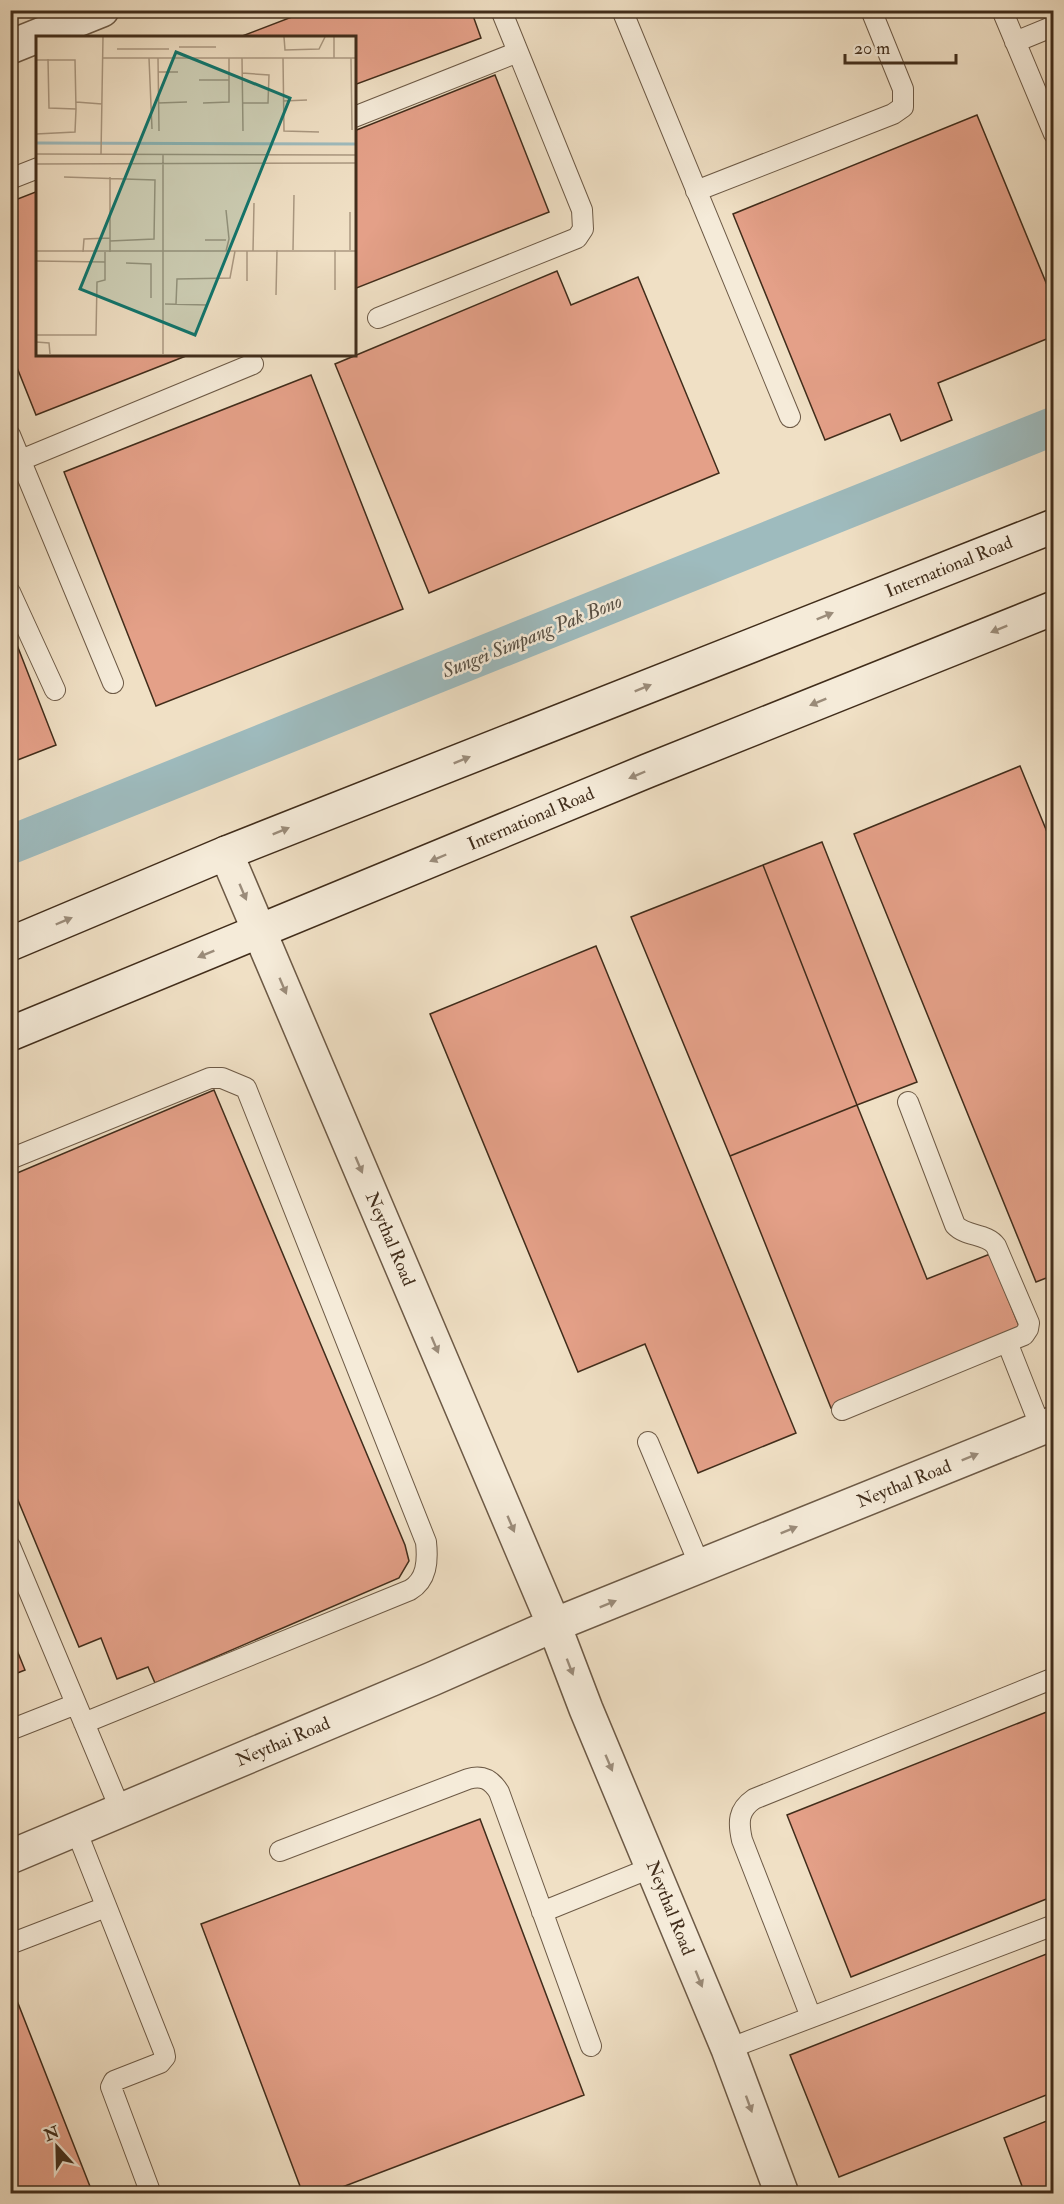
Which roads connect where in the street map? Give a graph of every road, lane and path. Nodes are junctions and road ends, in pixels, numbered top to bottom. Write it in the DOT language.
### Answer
graph roads {
  1 [pos="501,10"];
  2 [pos="622,10"];
  3 [pos="871,10"];
  4 [pos="1002,10"];
  5 [pos="82,14"];
  6 [pos="1053,26"];
  7 [pos="1015,42"];
  8 [pos="10,47"];
  9 [pos="518,52"];
  10 [pos="356,116"];
  11 [pos="1053,134"];
  12 [pos="36,169"];
  13 [pos="10,179"];
  14 [pos="696,191"];
  15 [pos="378,318"];
  16 [pos="253,364"];
  17 [pos="790,417"];
  18 [pos="10,435"];
  19 [pos="21,460"];
  20 [pos="1053,526"];
  21 [pos="10,592"];
  22 [pos="1053,608"];
  23 [pos="113,684"];
  24 [pos="56,690"];
  25 [pos="226,853"];
  26 [pos="260,932"];
  27 [pos="10,944"];
  28 [pos="10,1034"];
  29 [pos="908,1102"];
  30 [pos="10,1159"];
  31 [pos="1007,1342"];
  32 [pos="842,1410"];
  33 [pos="1047,1426"];
  34 [pos="648,1442"];
  35 [pos="10,1546"];
  36 [pos="700,1566"];
  37 [pos="554,1625"];
  38 [pos="1053,1678"];
  39 [pos="76,1704"];
  40 [pos="84,1722"];
  41 [pos="10,1730"];
  42 [pos="121,1811"];
  43 [pos="76,1830"];
  44 [pos="280,1851"];
  45 [pos="10,1857"];
  46 [pos="653,1867"];
  47 [pos="106,1907"];
  48 [pos="542,1912"];
  49 [pos="1053,1925"];
  50 [pos="10,1944"];
  51 [pos="811,2017"];
  52 [pos="591,2046"];
  53 [pos="728,2049"];
  54 [pos="151,2193"];
  55 [pos="782,2193"];
  1 -- 9 [label="lane"];
  2 -- 14 [label="lane"];
  3 -- 14 [label="lane"];
  4 -- 7 [label="lane"];
  5 -- 8 [label="street"];
  6 -- 7 [label="lane"];
  7 -- 11 [label="lane"];
  9 -- 10 [label="lane"];
  9 -- 15 [label="lane"];
  12 -- 13 [label="lane"];
  14 -- 17 [label="lane"];
  16 -- 19 [label="lane"];
  18 -- 19 [label="lane"];
  19 -- 23 [label="lane"];
  25 -- 20 [label="street, International Road, one-way"];
  21 -- 24 [label="lane"];
  22 -- 26 [label="street, International Road, one-way"];
  25 -- 26 [label="street, Neythal Road, one-way"];
  27 -- 25 [label="street, International Road, one-way"];
  26 -- 28 [label="street, International Road, one-way"];
  26 -- 37 [label="street, Neythal Road, one-way"];
  29 -- 31 [label="lane"];
  30 -- 40 [label="lane"];
  31 -- 32 [label="lane"];
  31 -- 33 [label="lane"];
  36 -- 33 [label="street, Neythal Road, one-way"];
  34 -- 36 [label="lane"];
  35 -- 39 [label="lane"];
  37 -- 36 [label="street, Neythal Road, one-way"];
  37 -- 42 [label="street, Neythai Road"];
  37 -- 46 [label="street, Neythal Road, one-way"];
  38 -- 51 [label="lane"];
  39 -- 40 [label="lane"];
  39 -- 41 [label="lane"];
  40 -- 42 [label="lane"];
  42 -- 43 [label="street, Neythai Road"];
  43 -- 45 [label="street, Neythai Road"];
  43 -- 47 [label="lane"];
  44 -- 48 [label="lane"];
  46 -- 48 [label="lane"];
  46 -- 53 [label="street, Neythal Road, one-way"];
  47 -- 50 [label="lane"];
  47 -- 54 [label="lane"];
  48 -- 52 [label="lane"];
  49 -- 51 [label="lane"];
  51 -- 53 [label="lane"];
  53 -- 55 [label="street, Neythal Road, one-way"];
}
